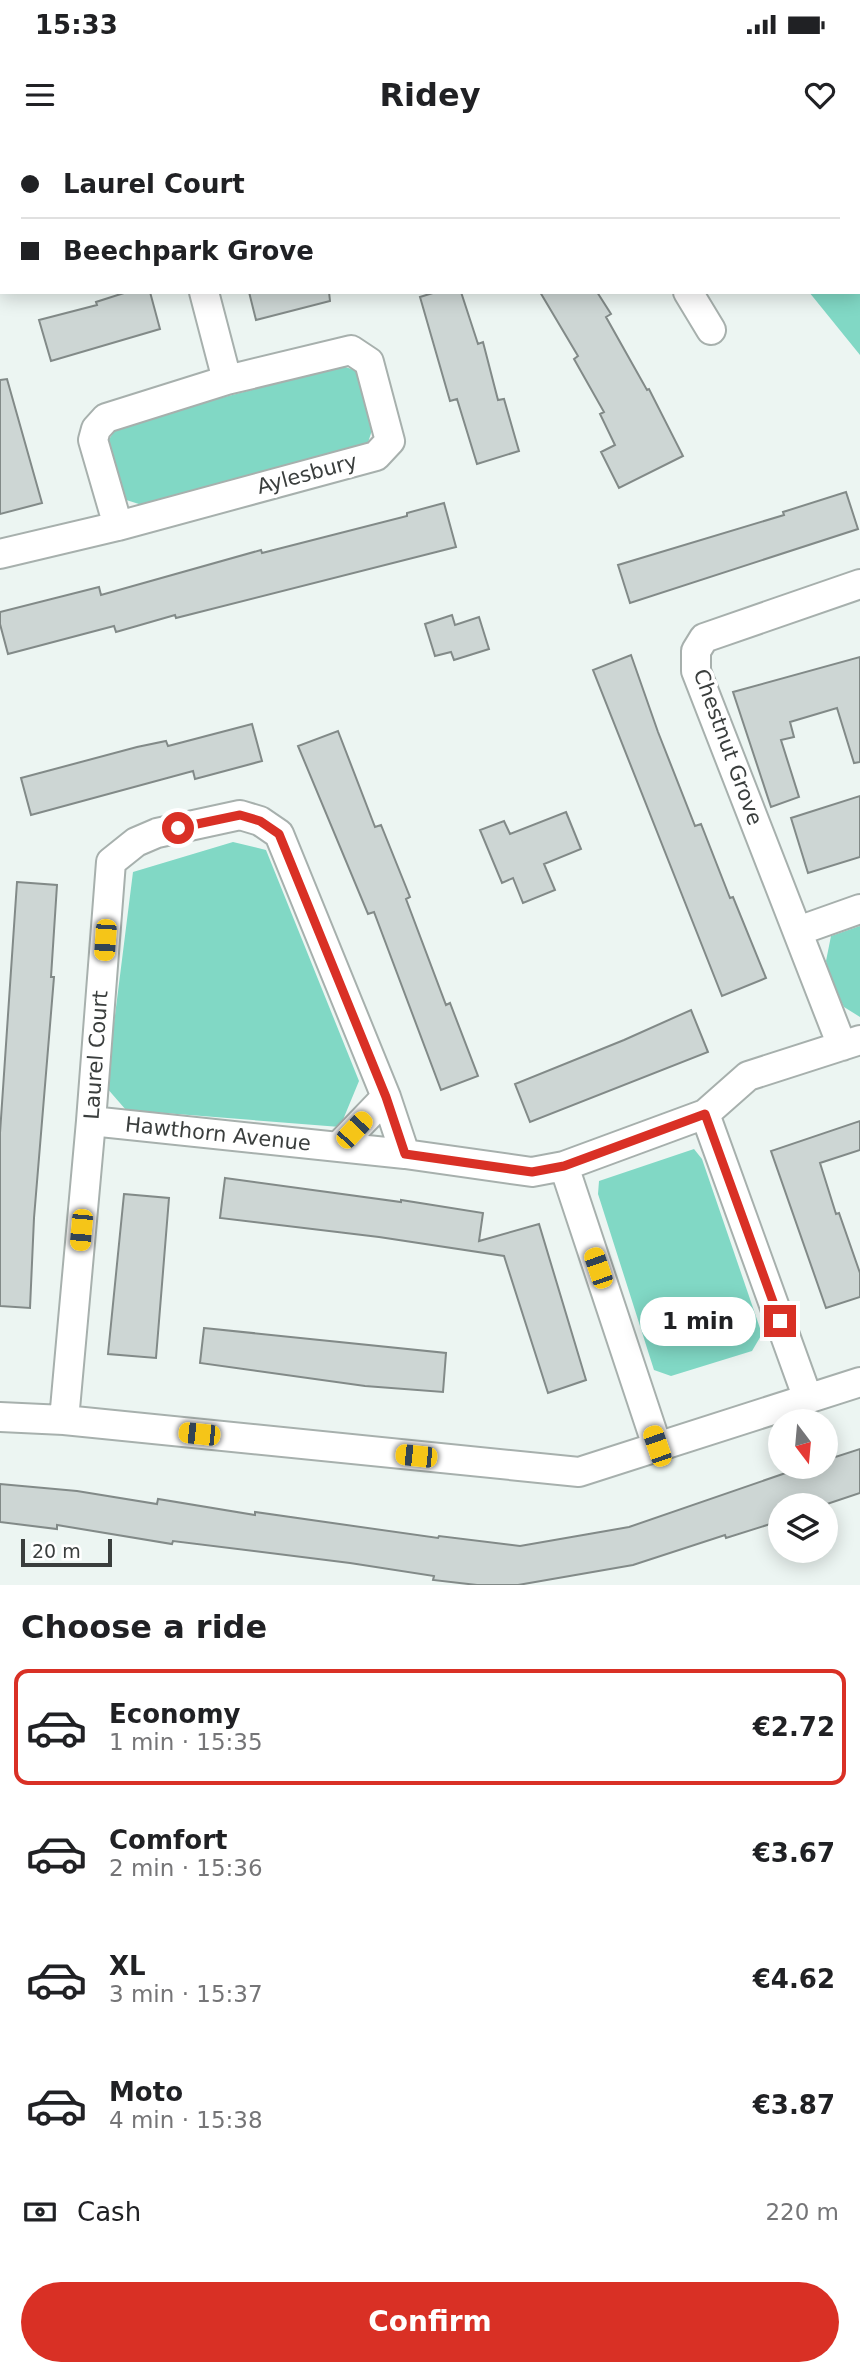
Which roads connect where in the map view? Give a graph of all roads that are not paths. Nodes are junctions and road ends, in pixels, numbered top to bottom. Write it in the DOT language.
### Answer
graph roads {
  1 [pos="205,294"];
  2 [pos="689,294"];
  3 [pos="711,330"];
  4 [pos="227,380"];
  5 [pos="118,526"];
  6 [pos="0,554"];
  7 [pos="860,584"];
  8 [pos="860,909"];
  9 [pos="798,931"];
  10 [pos="851,1043"];
  11 [pos="386,1097"];
  12 [pos="705,1114"];
  13 [pos="92,1121"];
  14 [pos="338,1147"];
  15 [pos="405,1154"];
  16 [pos="564,1166"];
  17 [pos="860,1382"];
  18 [pos="808,1399"];
  19 [pos="0,1417"];
  20 [pos="64,1420"];
  21 [pos="657,1446"];
  1 -- 4 [label="street"];
  2 -- 3 [label="street"];
  4 -- 5 [label="street, Aylesbury"];
  4 -- 5 [label="street, Aylesbury"];
  5 -- 6 [label="street, Aylesbury"];
  7 -- 9 [label="street, Chestnut Grove"];
  8 -- 9 [label="street"];
  9 -- 10 [label="street, Chestnut Grove"];
  10 -- 12 [label="street, Hawthorn Avenue"];
  11 -- 13 [label="street, Laurel Court"];
  11 -- 14 [label="street"];
  11 -- 15 [label="street, Laurel Court"];
  12 -- 16 [label="street, Hawthorn Avenue"];
  12 -- 18 [label="street"];
  13 -- 14 [label="street, Hawthorn Avenue"];
  13 -- 20 [label="street, Laurel Court"];
  14 -- 15 [label="street, Hawthorn Avenue"];
  15 -- 16 [label="street, Hawthorn Avenue"];
  16 -- 21 [label="street"];
  17 -- 18 [label="street"];
  18 -- 21 [label="street"];
  19 -- 20 [label="street"];
  20 -- 21 [label="street"];
}
